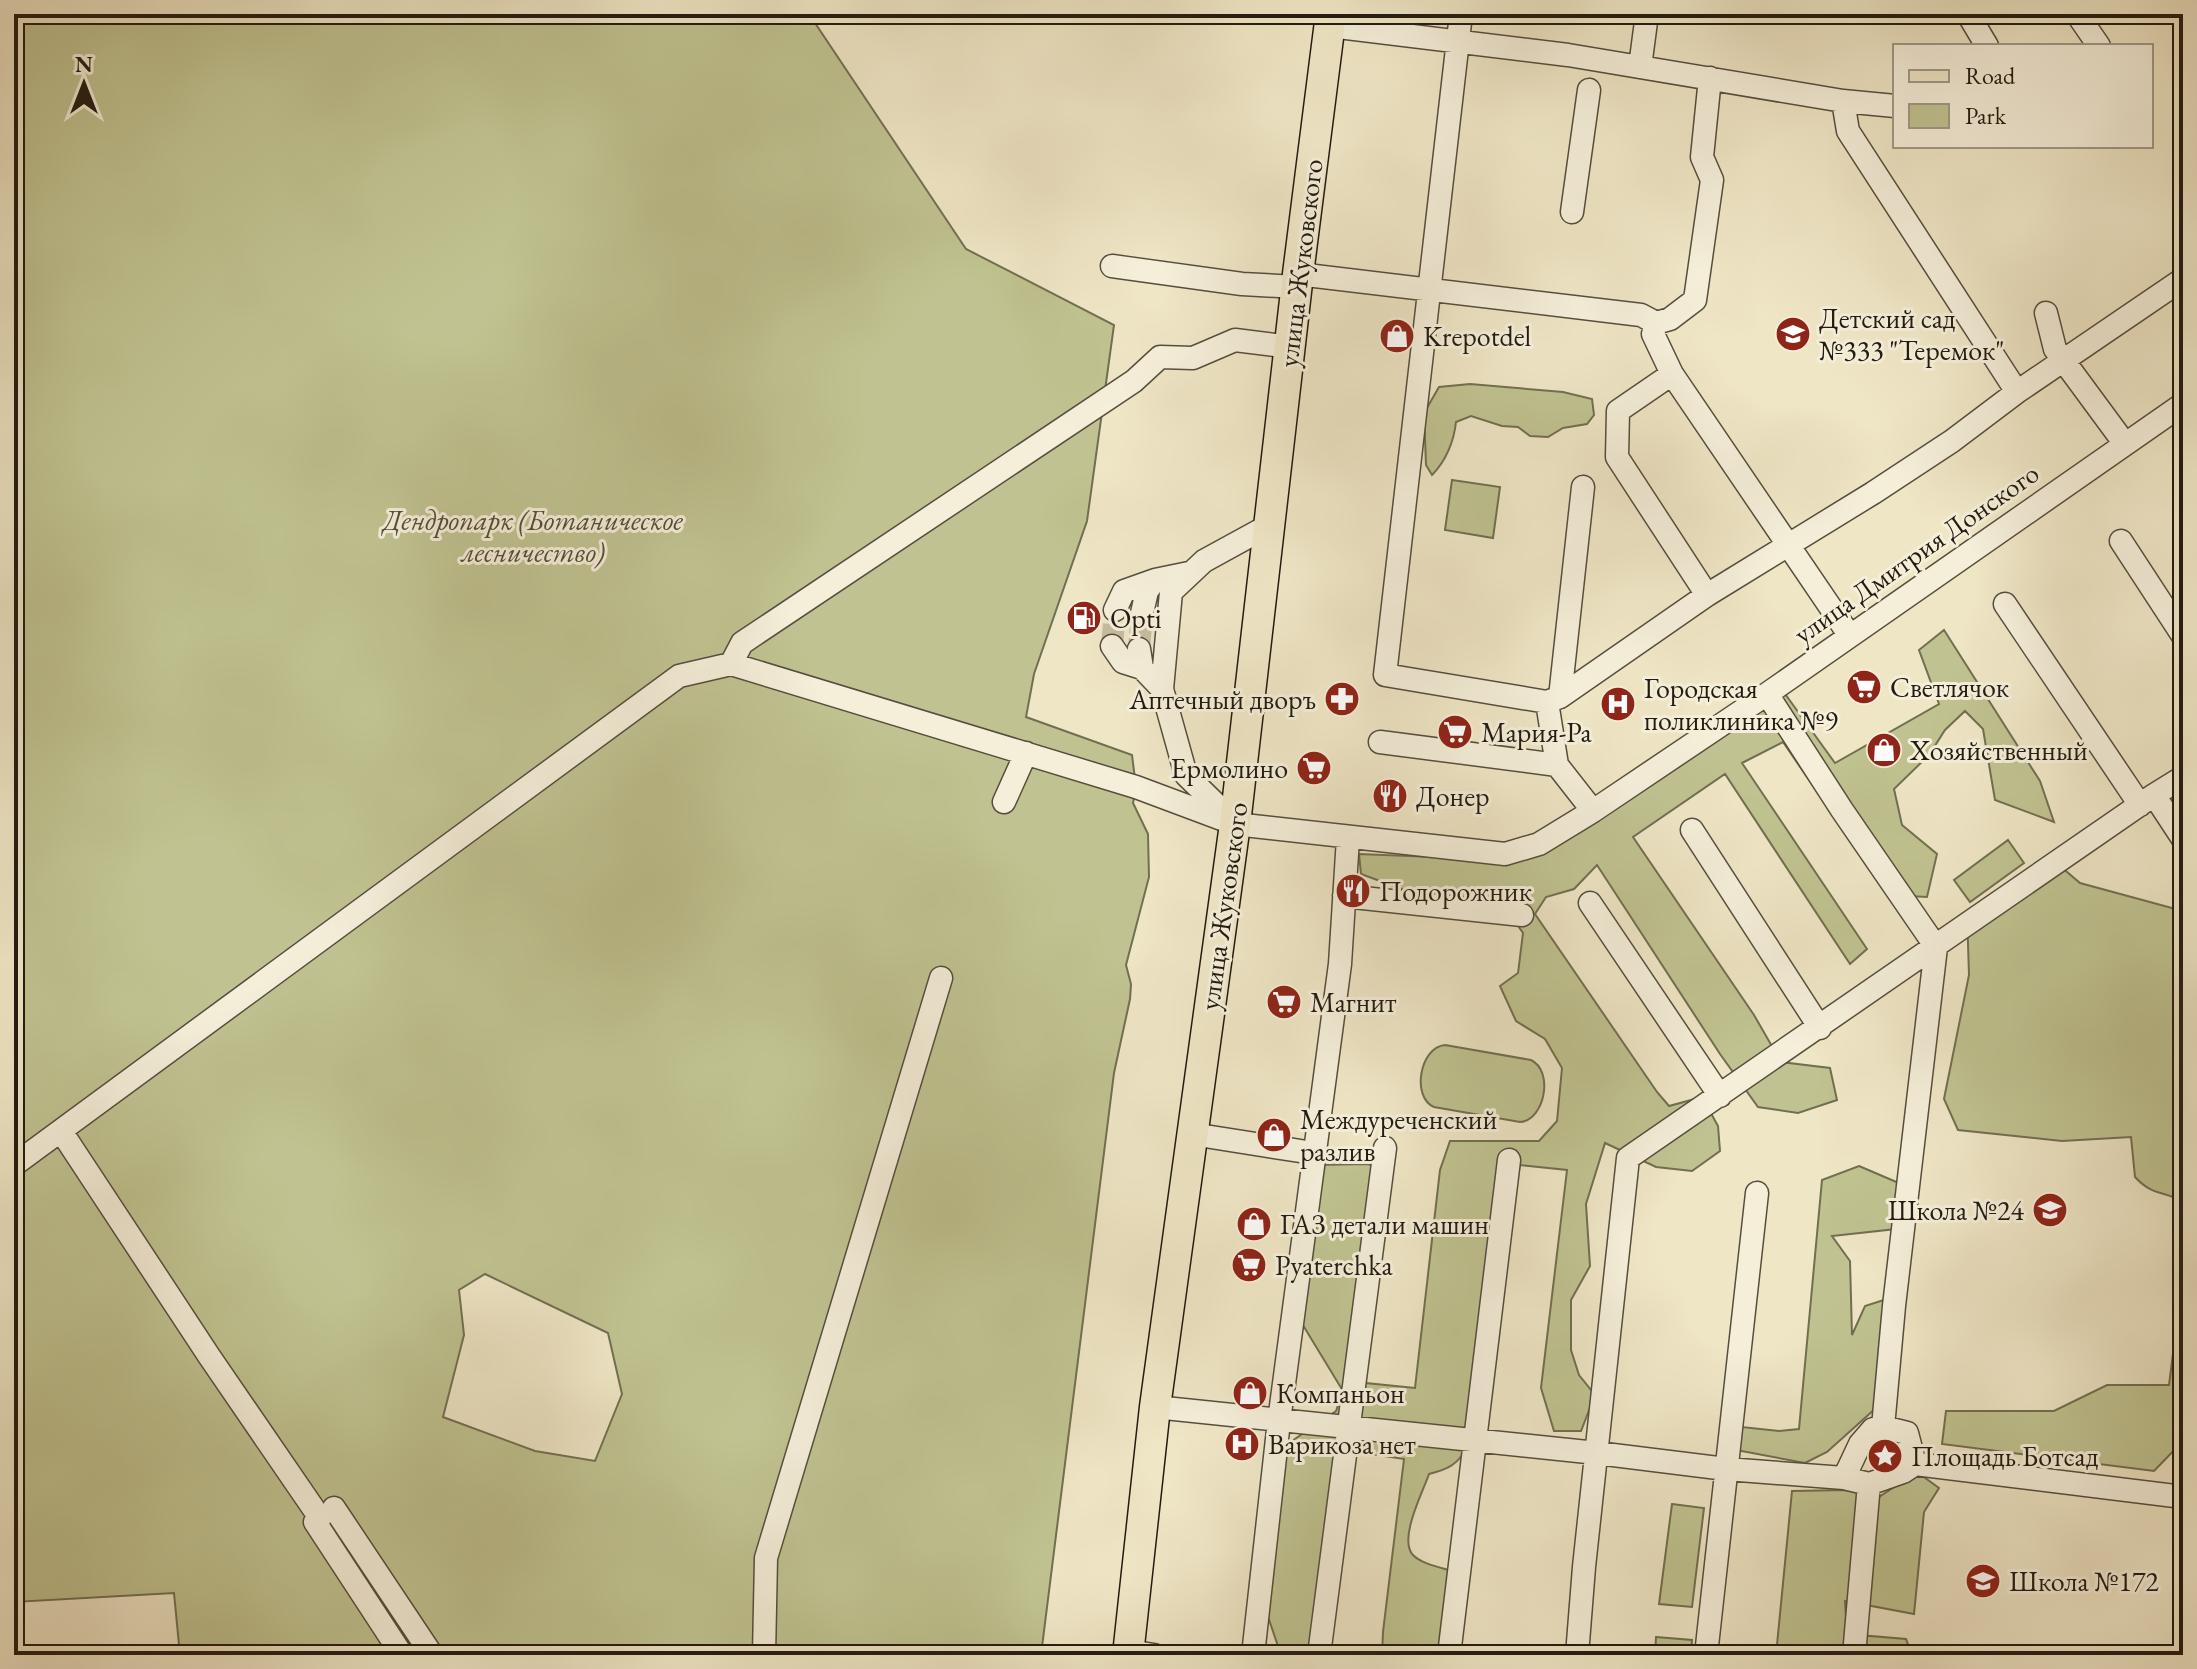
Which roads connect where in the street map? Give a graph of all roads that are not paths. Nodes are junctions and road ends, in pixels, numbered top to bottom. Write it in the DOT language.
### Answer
graph roads {
  1 [pos="1461,14"];
  2 [pos="1647,14"];
  3 [pos="1968,14"];
  4 [pos="2077,14"];
  5 [pos="1330,20"];
  6 [pos="1458,40"];
  7 [pos="1986,44"];
  8 [pos="2098,44"];
  9 [pos="1640,67"];
  10 [pos="1710,78"];
  11 [pos="1589,90"];
  12 [pos="1843,101"];
  13 [pos="1893,106"];
  14 [pos="1572,212"];
  15 [pos="1112,266"];
  16 [pos="2183,279"];
  17 [pos="1297,280"];
  18 [pos="1429,290"];
  19 [pos="2046,313"];
  20 [pos="1656,323"];
  21 [pos="1290,347"];
  22 [pos="2062,361"];
  23 [pos="1672,374"];
  24 [pos="2017,392"];
  25 [pos="2183,404"];
  26 [pos="2125,444"];
  27 [pos="1583,487"];
  28 [pos="1268,526"];
  29 [pos="2121,541"];
  30 [pos="1788,545"];
  31 [pos="1189,573"];
  32 [pos="1155,580"];
  33 [pos="1707,595"];
  34 [pos="2005,604"];
  35 [pos="1115,610"];
  36 [pos="1142,613"];
  37 [pos="1850,636"];
  38 [pos="2183,636"];
  39 [pos="1112,646"];
  40 [pos="731,664"];
  41 [pos="1162,689"];
  42 [pos="1767,694"];
  43 [pos="1553,700"];
  44 [pos="1380,742"];
  45 [pos="1026,753"];
  46 [pos="1557,765"];
  47 [pos="2183,777"];
  48 [pos="2147,800"];
  49 [pos="1004,802"];
  50 [pos="1593,811"];
  51 [pos="1235,824"];
  52 [pos="1692,830"];
  53 [pos="1348,838"];
  54 [pos="2183,839"];
  55 [pos="1344,896"];
  56 [pos="1590,903"];
  57 [pos="1522,915"];
  58 [pos="1936,947"];
  59 [pos="941,978"];
  60 [pos="1820,1028"];
  61 [pos="1720,1096"];
  62 [pos="61,1131"];
  63 [pos="1192,1134"];
  64 [pos="1385,1148"];
  65 [pos="1313,1153"];
  66 [pos="1509,1160"];
  67 [pos="14,1165"];
  68 [pos="1757,1193"];
  69 [pos="1155,1407"];
  70 [pos="1279,1421"];
  71 [pos="1348,1426"];
  72 [pos="1883,1427"];
  73 [pos="1477,1441"];
  74 [pos="1597,1453"];
  75 [pos="1915,1464"];
  76 [pos="1726,1469"];
  77 [pos="1844,1478"];
  78 [pos="1869,1484"];
  79 [pos="2183,1497"];
  80 [pos="323,1516"];
  81 [pos="1137,1654"];
  82 [pos="402,1655"];
  83 [pos="432,1655"];
  84 [pos="764,1655"];
  85 [pos="1253,1655"];
  86 [pos="1319,1655"];
  87 [pos="1449,1655"];
  88 [pos="1577,1655"];
  89 [pos="1706,1655"];
  90 [pos="1854,1655"];
  1 -- 6 [label="street"];
  2 -- 9 [label="street"];
  3 -- 7 [label="street"];
  4 -- 8 [label="street"];
  5 -- 6 [label="street"];
  5 -- 17 [label="main road, улица Жуковского"];
  6 -- 9 [label="street"];
  6 -- 18 [label="street"];
  9 -- 10 [label="street"];
  10 -- 12 [label="street"];
  10 -- 20 [label="street"];
  11 -- 14 [label="street"];
  12 -- 13 [label="street"];
  12 -- 24 [label="street"];
  15 -- 17 [label="street"];
  16 -- 22 [label="street"];
  17 -- 18 [label="street"];
  17 -- 21 [label="main road, улица Жуковского"];
  18 -- 20 [label="street"];
  18 -- 43 [label="street"];
  19 -- 22 [label="street"];
  20 -- 23 [label="street"];
  21 -- 28 [label="main road, улица Жуковского"];
  21 -- 40 [label="street"];
  22 -- 24 [label="street"];
  22 -- 26 [label="street"];
  23 -- 30 [label="street"];
  23 -- 33 [label="street"];
  24 -- 30 [label="street"];
  25 -- 26 [label="street, улица Дмитрия Донского"];
  26 -- 37 [label="street, улица Дмитрия Донского"];
  27 -- 43 [label="street"];
  28 -- 31 [label="street"];
  28 -- 51 [label="main road, улица Жуковского"];
  29 -- 38 [label="street"];
  30 -- 33 [label="street"];
  30 -- 37 [label="street"];
  31 -- 32 [label="street"];
  31 -- 41 [label="street"];
  32 -- 35 [label="street"];
  32 -- 36 [label="street"];
  33 -- 43 [label="street"];
  34 -- 48 [label="street"];
  37 -- 42 [label="street, улица Дмитрия Донского"];
  39 -- 41 [label="street"];
  40 -- 45 [label="street, улица Дмитрия Донского"];
  40 -- 62 [label="street"];
  41 -- 51 [label="street"];
  42 -- 50 [label="street, улица Дмитрия Донского"];
  42 -- 58 [label="street"];
  43 -- 46 [label="street"];
  44 -- 46 [label="street"];
  45 -- 49 [label="street"];
  45 -- 51 [label="street, улица Дмитрия Донского"];
  46 -- 50 [label="street"];
  47 -- 48 [label="street"];
  48 -- 54 [label="street"];
  48 -- 58 [label="street"];
  50 -- 53 [label="street, улица Дмитрия Донского"];
  51 -- 53 [label="street, улица Дмитрия Донского"];
  51 -- 63 [label="main road, улица Жуковского"];
  52 -- 60 [label="street"];
  53 -- 55 [label="street"];
  55 -- 57 [label="street"];
  55 -- 65 [label="street"];
  56 -- 61 [label="street"];
  58 -- 60 [label="street"];
  58 -- 72 [label="street"];
  59 -- 84 [label="street"];
  60 -- 61 [label="street"];
  61 -- 74 [label="street"];
  62 -- 67 [label="street"];
  62 -- 80 [label="street"];
  63 -- 65 [label="street"];
  63 -- 69 [label="main road, улица Жуковского"];
  64 -- 71 [label="street"];
  65 -- 70 [label="street"];
  66 -- 73 [label="street"];
  68 -- 76 [label="street"];
  69 -- 70 [label="street"];
  69 -- 81 [label="main road, улица Жуковского"];
  70 -- 71 [label="street"];
  70 -- 85 [label="street"];
  71 -- 73 [label="street"];
  71 -- 86 [label="street"];
  72 -- 75 [label="street"];
  72 -- 77 [label="street"];
  73 -- 74 [label="street"];
  73 -- 87 [label="street"];
  74 -- 76 [label="street"];
  74 -- 88 [label="street"];
  75 -- 78 [label="street"];
  75 -- 79 [label="street"];
  76 -- 77 [label="street"];
  76 -- 89 [label="street"];
  77 -- 78 [label="street"];
  78 -- 90 [label="street"];
  80 -- 82 [label="street"];
  80 -- 83 [label="street"];
}
